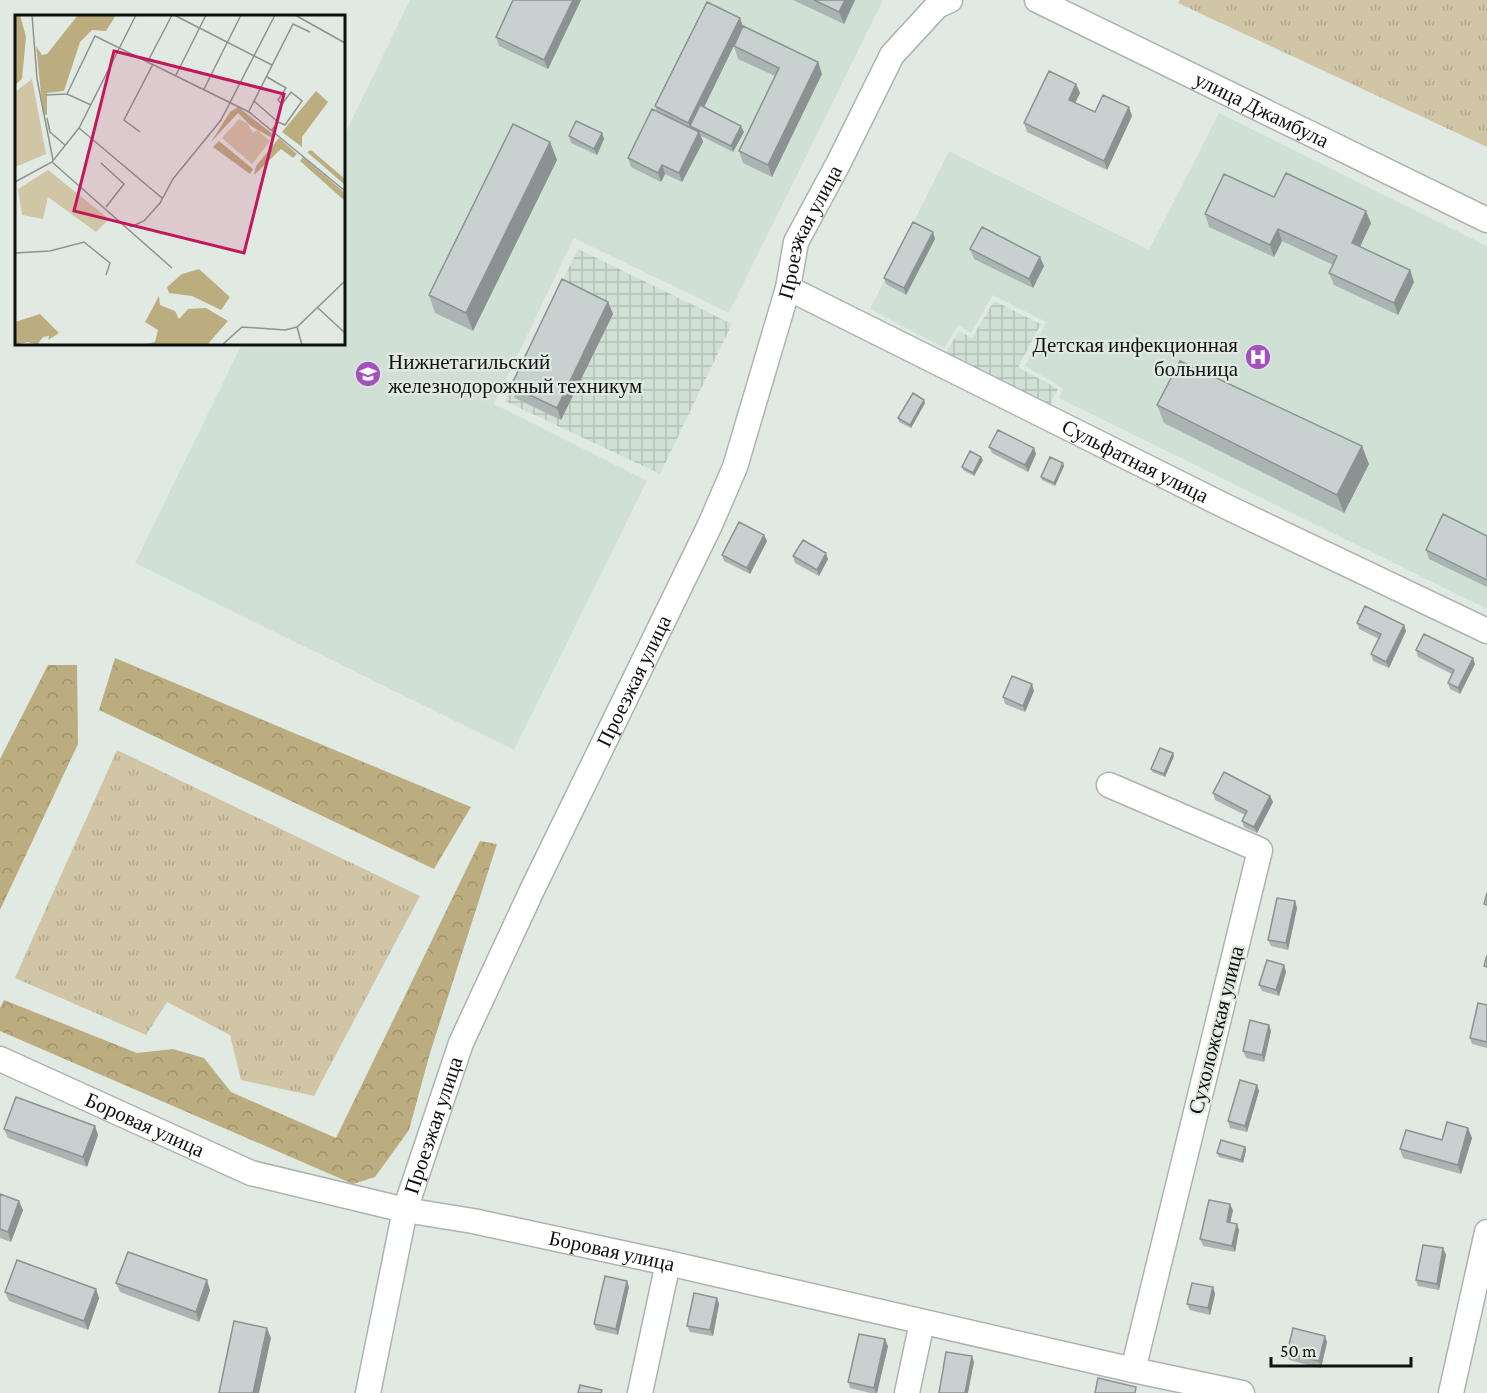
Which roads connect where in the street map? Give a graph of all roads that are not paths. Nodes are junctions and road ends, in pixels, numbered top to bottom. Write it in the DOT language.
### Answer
graph roads {
  1 [pos="950,0"];
  2 [pos="1037,0"];
  3 [pos="1487,220"];
  4 [pos="788,288"];
  5 [pos="1487,631"];
  6 [pos="1109,785"];
  7 [pos="0,1059"];
  8 [pos="405,1210"];
  9 [pos="1487,1232"];
  10 [pos="668,1263"];
  11 [pos="922,1322"];
  12 [pos="1133,1370"];
  13 [pos="1182,1387"];
  14 [pos="368,1393"];
  15 [pos="640,1393"];
  16 [pos="907,1393"];
  17 [pos="1242,1393"];
  18 [pos="1451,1393"];
  1 -- 4 [label="street, Проезжая улица"];
  2 -- 3 [label="street, улица Джамбула"];
  4 -- 5 [label="street, Сульфатная улица"];
  4 -- 8 [label="street, Проезжая улица"];
  6 -- 12 [label="street, Сухоложская улица"];
  7 -- 8 [label="street, Боровая улица"];
  8 -- 10 [label="street, Боровая улица"];
  8 -- 14 [label="street, Проезжая улица"];
  9 -- 18 [label="street"];
  10 -- 11 [label="street, Боровая улица"];
  10 -- 15 [label="street"];
  11 -- 12 [label="street, Боровая улица"];
  11 -- 16 [label="street"];
  12 -- 13 [label="street, Боровая улица"];
  13 -- 17 [label="street, Боровая улица"];
}
